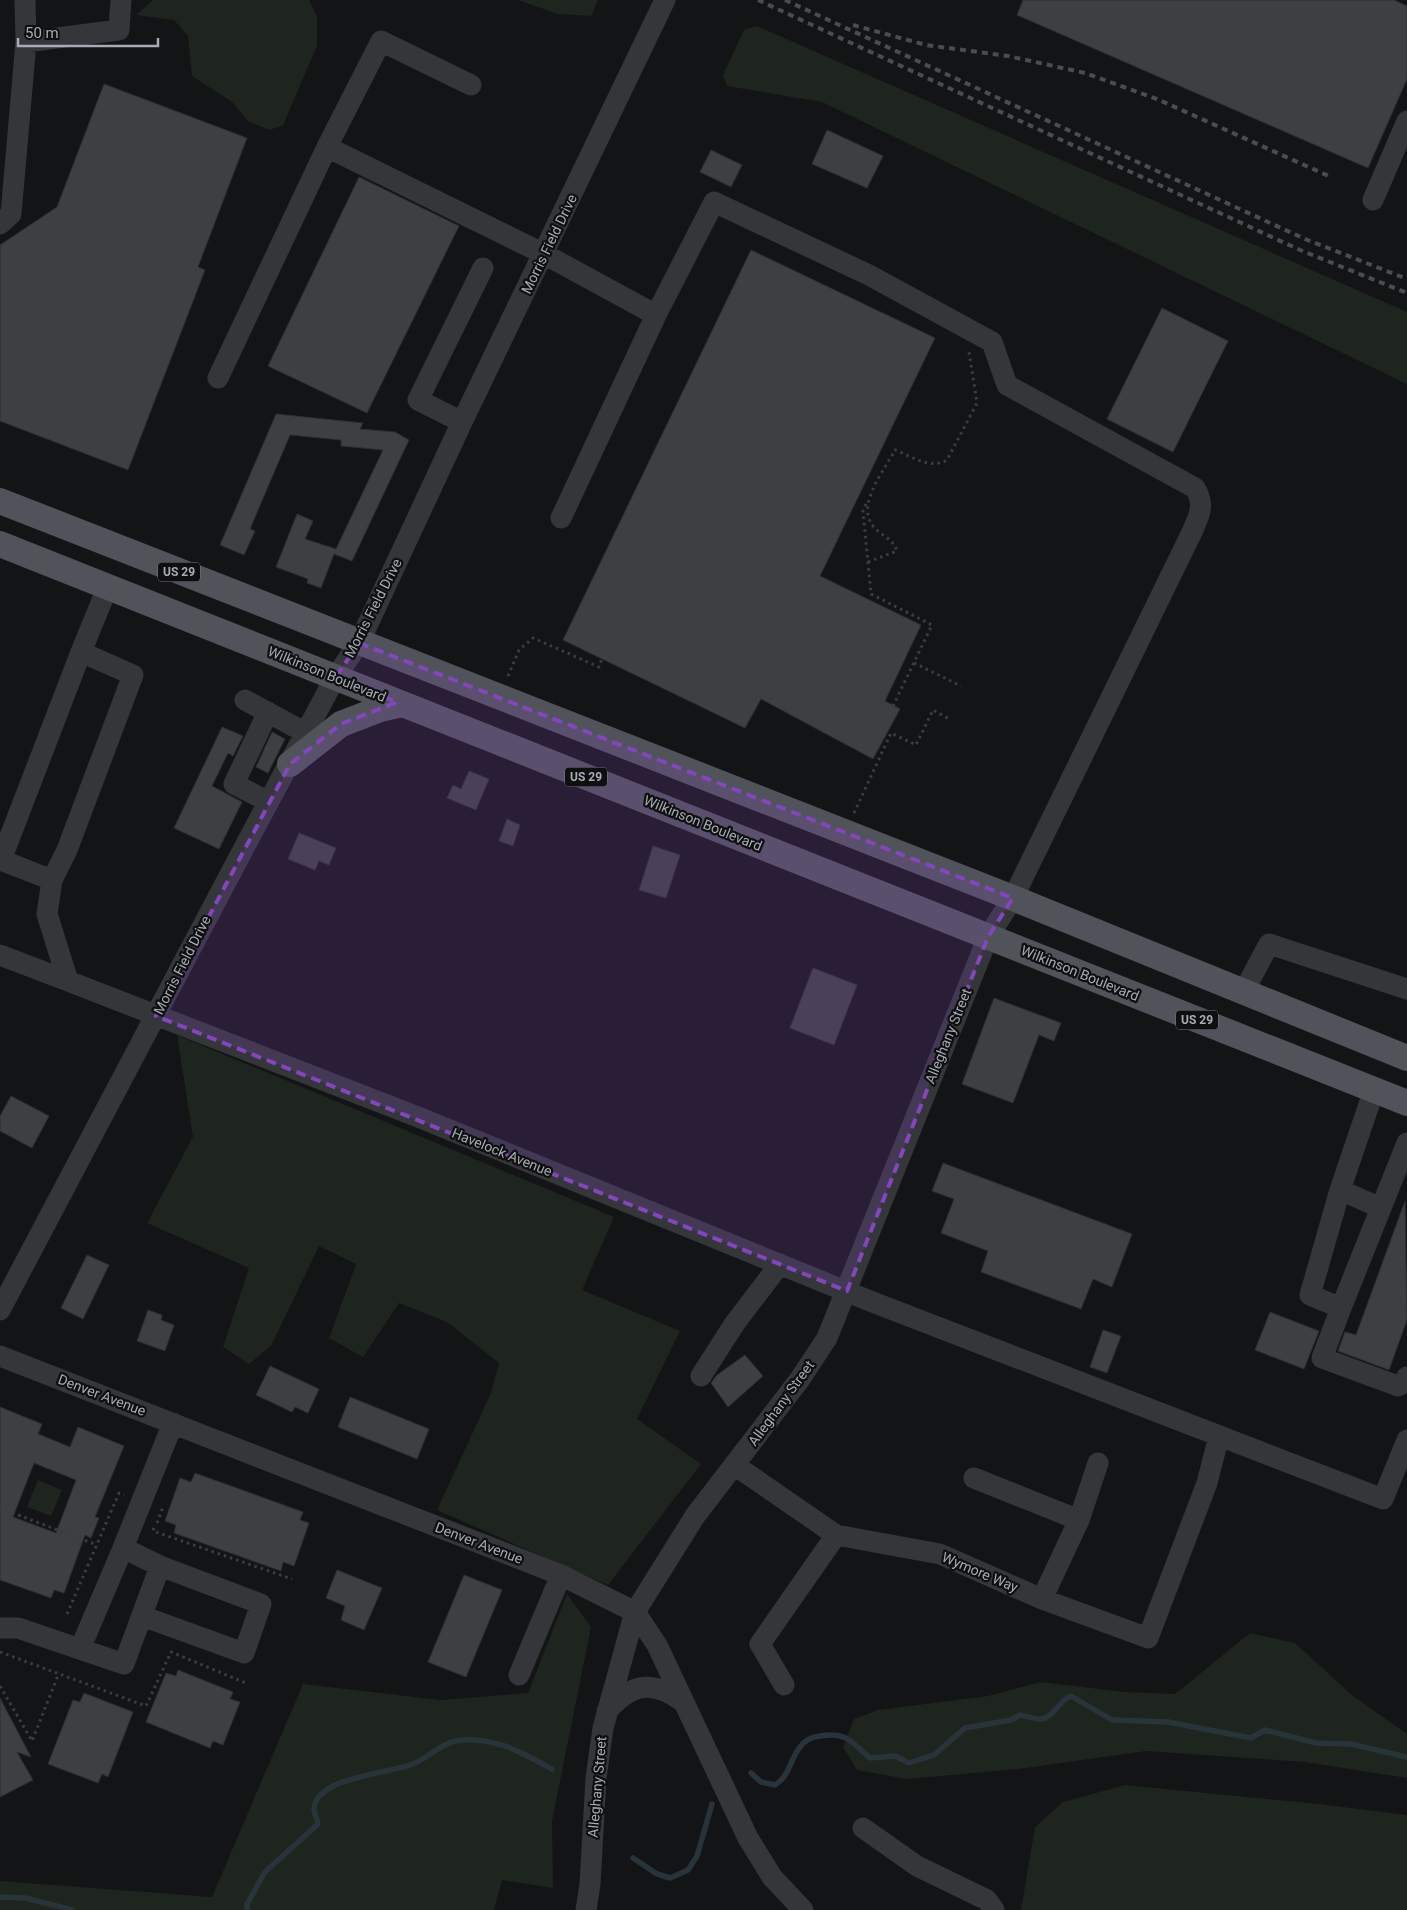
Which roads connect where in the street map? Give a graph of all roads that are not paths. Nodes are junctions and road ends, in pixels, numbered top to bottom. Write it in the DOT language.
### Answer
graph roads {
  1 [pos="25,0"];
  2 [pos="121,0"];
  3 [pos="661,8"];
  4 [pos="26,42"];
  5 [pos="470,85"];
  6 [pos="1407,121"];
  7 [pos="327,147"];
  8 [pos="1373,200"];
  9 [pos="0,224"];
  10 [pos="544,254"];
  11 [pos="482,268"];
  12 [pos="656,315"];
  13 [pos="218,378"];
  14 [pos="462,422"];
  15 [pos="0,501"];
  16 [pos="561,518"];
  17 [pos="0,544"];
  18 [pos="108,586"];
  19 [pos="359,643"];
  20 [pos="81,652"];
  21 [pos="335,678"];
  22 [pos="245,700"];
  23 [pos="402,704"];
  24 [pos="268,712"];
  25 [pos="306,733"];
  26 [pos="290,764"];
  27 [pos="269,802"];
  28 [pos="52,880"];
  29 [pos="1014,898"];
  30 [pos="988,936"];
  31 [pos="0,955"];
  32 [pos="68,981"];
  33 [pos="1407,989"];
  34 [pos="1244,991"];
  35 [pos="156,1016"];
  36 [pos="1407,1058"];
  37 [pos="1374,1090"];
  38 [pos="1407,1103"];
  39 [pos="1407,1143"];
  40 [pos="1340,1190"];
  41 [pos="1381,1208"];
  42 [pos="780,1264"];
  43 [pos="847,1291"];
  44 [pos="1341,1308"];
  45 [pos="0,1310"];
  46 [pos="0,1356"];
  47 [pos="701,1376"];
  48 [pos="1407,1377"];
  49 [pos="173,1423"];
  50 [pos="1219,1436"];
  51 [pos="1407,1440"];
  52 [pos="1098,1463"];
  53 [pos="736,1466"];
  54 [pos="974,1478"];
  55 [pos="1079,1520"];
  56 [pos="836,1534"];
  57 [pos="122,1548"];
  58 [pos="160,1566"];
  59 [pos="561,1575"];
  60 [pos="1042,1599"];
  61 [pos="635,1612"];
  62 [pos="142,1616"];
  63 [pos="0,1628"];
  64 [pos="80,1649"];
  65 [pos="519,1675"];
  66 [pos="784,1685"];
  67 [pos="682,1701"];
  68 [pos="607,1711"];
  69 [pos="863,1828"];
  70 [pos="586,1910"];
  71 [pos="803,1910"];
  72 [pos="994,1910"];
  1 -- 4 [label="street"];
  2 -- 4 [label="street"];
  3 -- 10 [label="street, Morris Field Drive"];
  4 -- 9 [label="street"];
  5 -- 7 [label="street"];
  6 -- 8 [label="street"];
  7 -- 10 [label="street"];
  7 -- 13 [label="street"];
  10 -- 12 [label="street"];
  10 -- 14 [label="street, Morris Field Drive"];
  11 -- 14 [label="street"];
  12 -- 16 [label="street"];
  12 -- 29 [label="street, Alleghany Street"];
  14 -- 19 [label="street, Morris Field Drive"];
  15 -- 19 [label="main road, US 29"];
  17 -- 18 [label="main road, Wilkinson Boulevard / US 29"];
  18 -- 20 [label="street"];
  18 -- 21 [label="main road, Wilkinson Boulevard / US 29"];
  19 -- 21 [label="street, Morris Field Drive"];
  19 -- 29 [label="main road, US 29"];
  20 -- 28 [label="street"];
  20 -- 28 [label="street"];
  21 -- 23 [label="main road, Wilkinson Boulevard / US 29"];
  21 -- 25 [label="street, Morris Field Drive"];
  22 -- 24 [label="street"];
  23 -- 26 [label="main road"];
  23 -- 30 [label="main road, Wilkinson Boulevard / US 29"];
  24 -- 25 [label="street"];
  24 -- 27 [label="street"];
  25 -- 26 [label="street, Morris Field Drive"];
  26 -- 27 [label="street, Morris Field Drive"];
  27 -- 35 [label="street, Morris Field Drive"];
  28 -- 32 [label="street"];
  29 -- 30 [label="street, Alleghany Street"];
  29 -- 34 [label="main road, US 29"];
  30 -- 37 [label="main road, Wilkinson Boulevard / US 29"];
  30 -- 43 [label="street, Alleghany Street"];
  31 -- 32 [label="street, Havelock Avenue"];
  32 -- 35 [label="street, Havelock Avenue"];
  33 -- 34 [label="street"];
  34 -- 36 [label="main road, US 29"];
  35 -- 42 [label="street, Havelock Avenue"];
  35 -- 45 [label="street, Morris Field Drive"];
  37 -- 38 [label="main road, Wilkinson Boulevard / US 29"];
  37 -- 40 [label="street"];
  39 -- 41 [label="street"];
  40 -- 41 [label="street"];
  40 -- 44 [label="street"];
  41 -- 44 [label="street"];
  42 -- 43 [label="street, Havelock Avenue"];
  42 -- 47 [label="street"];
  43 -- 50 [label="street, Havelock Avenue"];
  43 -- 53 [label="street, Alleghany Street"];
  44 -- 48 [label="street"];
  46 -- 49 [label="street, Denver Avenue"];
  49 -- 57 [label="street"];
  49 -- 59 [label="street, Denver Avenue"];
  50 -- 51 [label="street, Havelock Avenue"];
  50 -- 60 [label="street, Wymore Way"];
  52 -- 55 [label="street"];
  53 -- 56 [label="street, Wymore Way"];
  53 -- 61 [label="street, Alleghany Street"];
  54 -- 55 [label="street"];
  55 -- 60 [label="street"];
  56 -- 60 [label="street, Wymore Way"];
  56 -- 66 [label="street"];
  57 -- 58 [label="street"];
  57 -- 64 [label="street"];
  58 -- 62 [label="street"];
  58 -- 62 [label="street"];
  59 -- 61 [label="street, Denver Avenue"];
  59 -- 65 [label="street"];
  61 -- 67 [label="street, Denver Avenue"];
  61 -- 68 [label="street, Alleghany Street"];
  62 -- 64 [label="street"];
  63 -- 64 [label="street"];
  67 -- 68 [label="street"];
  67 -- 71 [label="street, Denver Avenue"];
  68 -- 70 [label="street, Alleghany Street"];
  69 -- 72 [label="street"];
}
